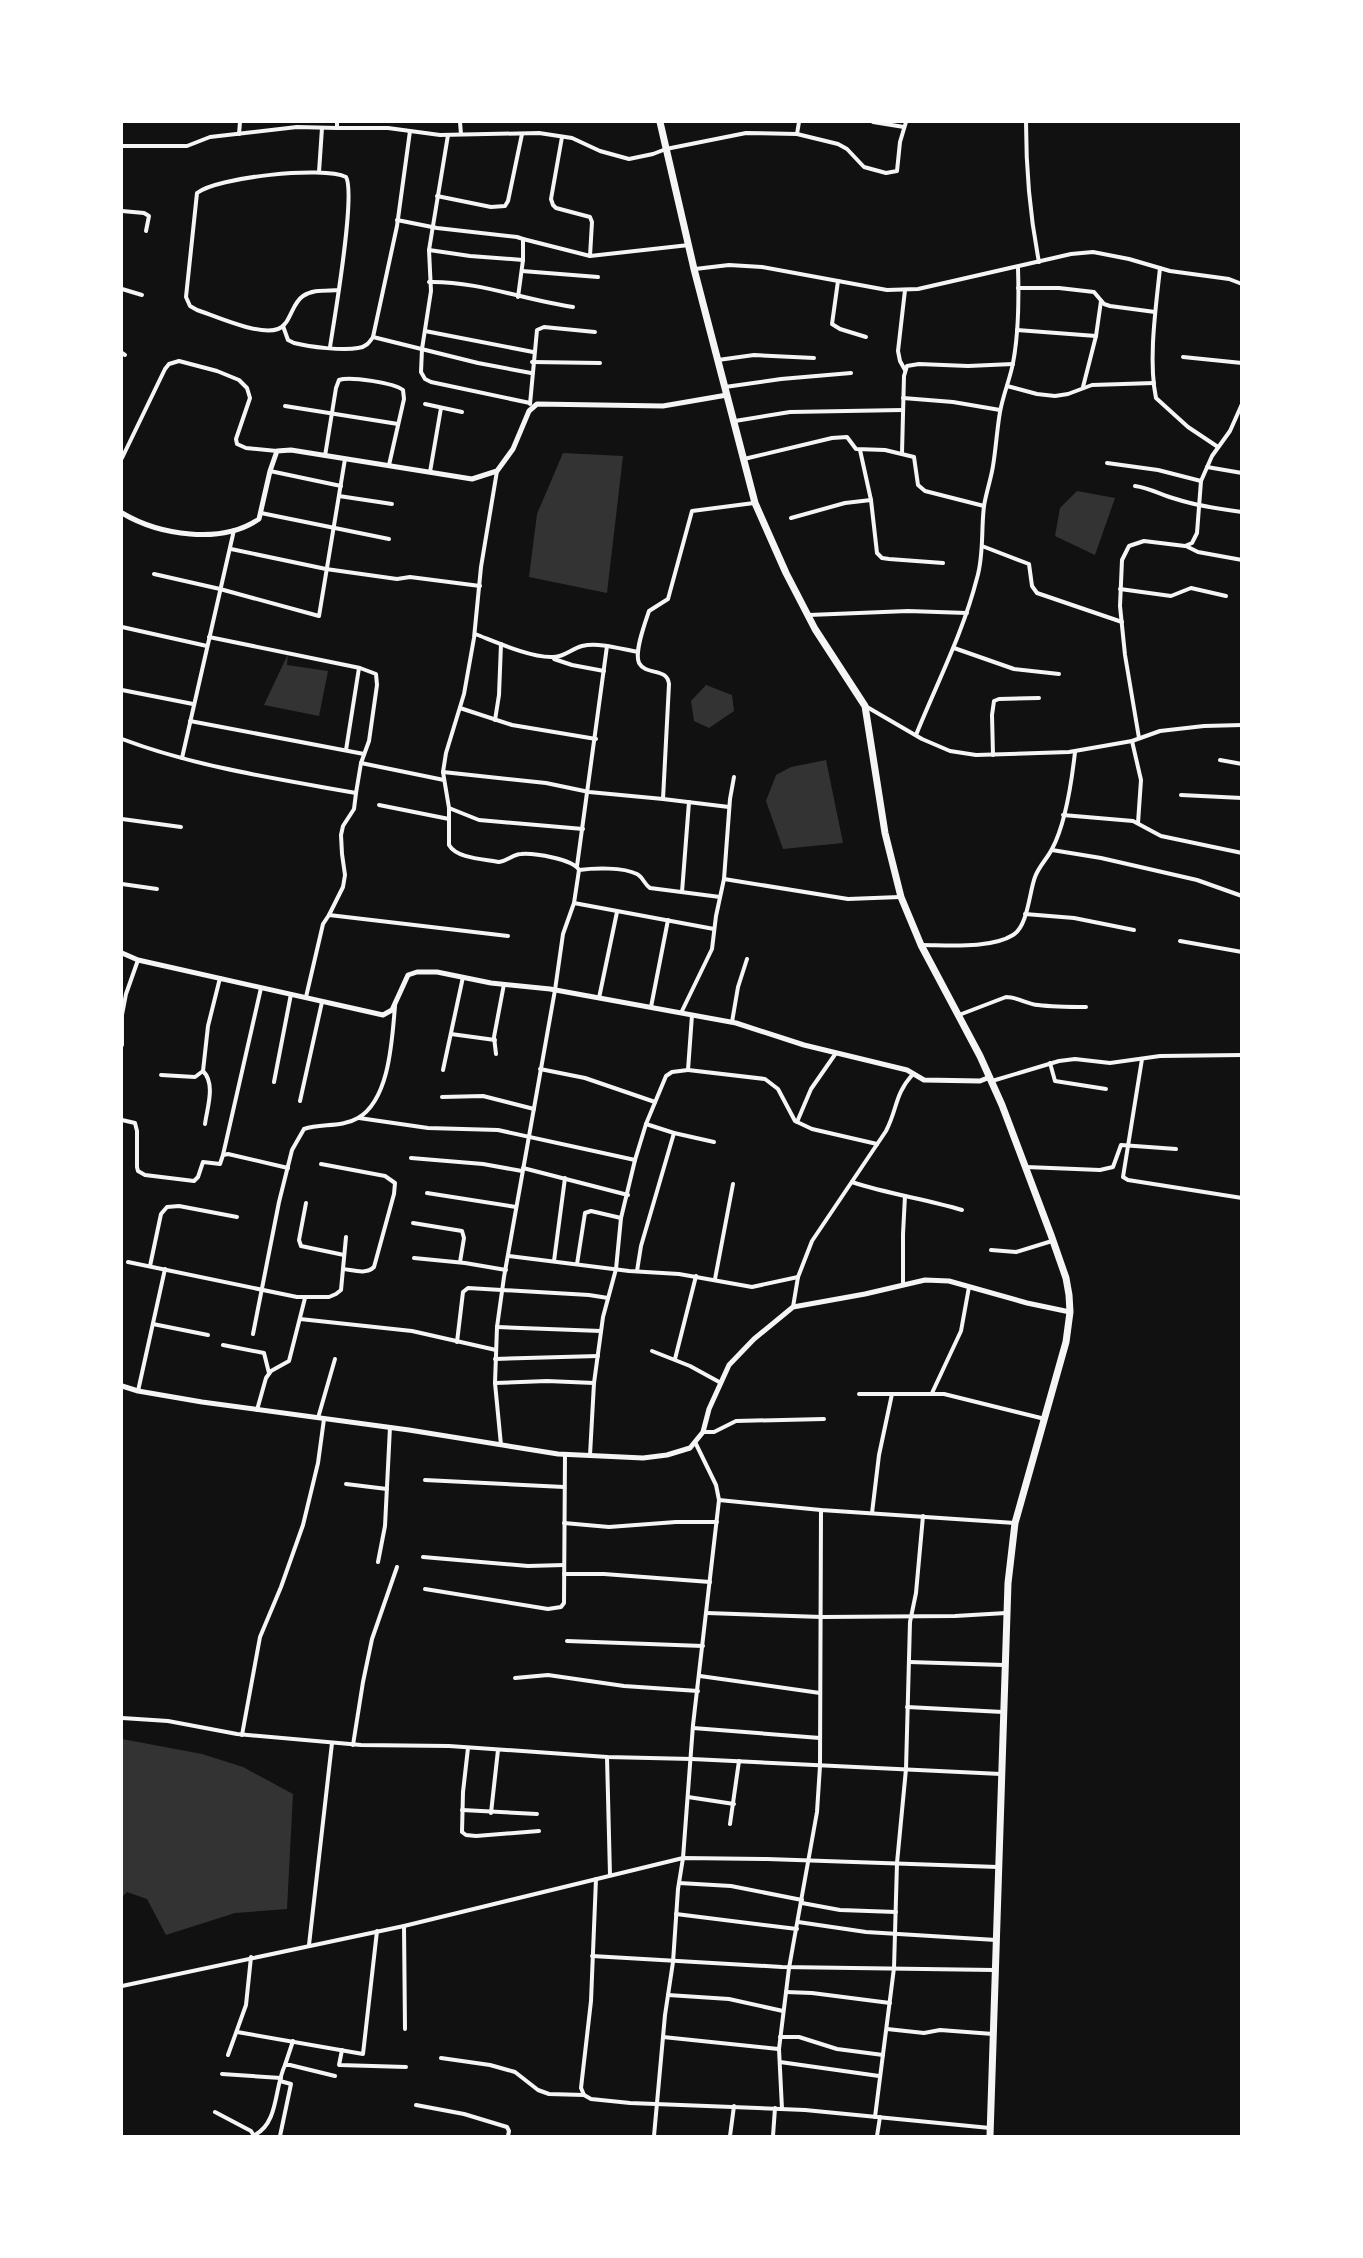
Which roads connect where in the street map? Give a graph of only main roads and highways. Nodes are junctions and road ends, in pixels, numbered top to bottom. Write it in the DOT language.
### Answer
graph roads {
  1 [pos="660,122"];
  2 [pos="990,2136"];
  1 -- 2 [label="main road"];
}
